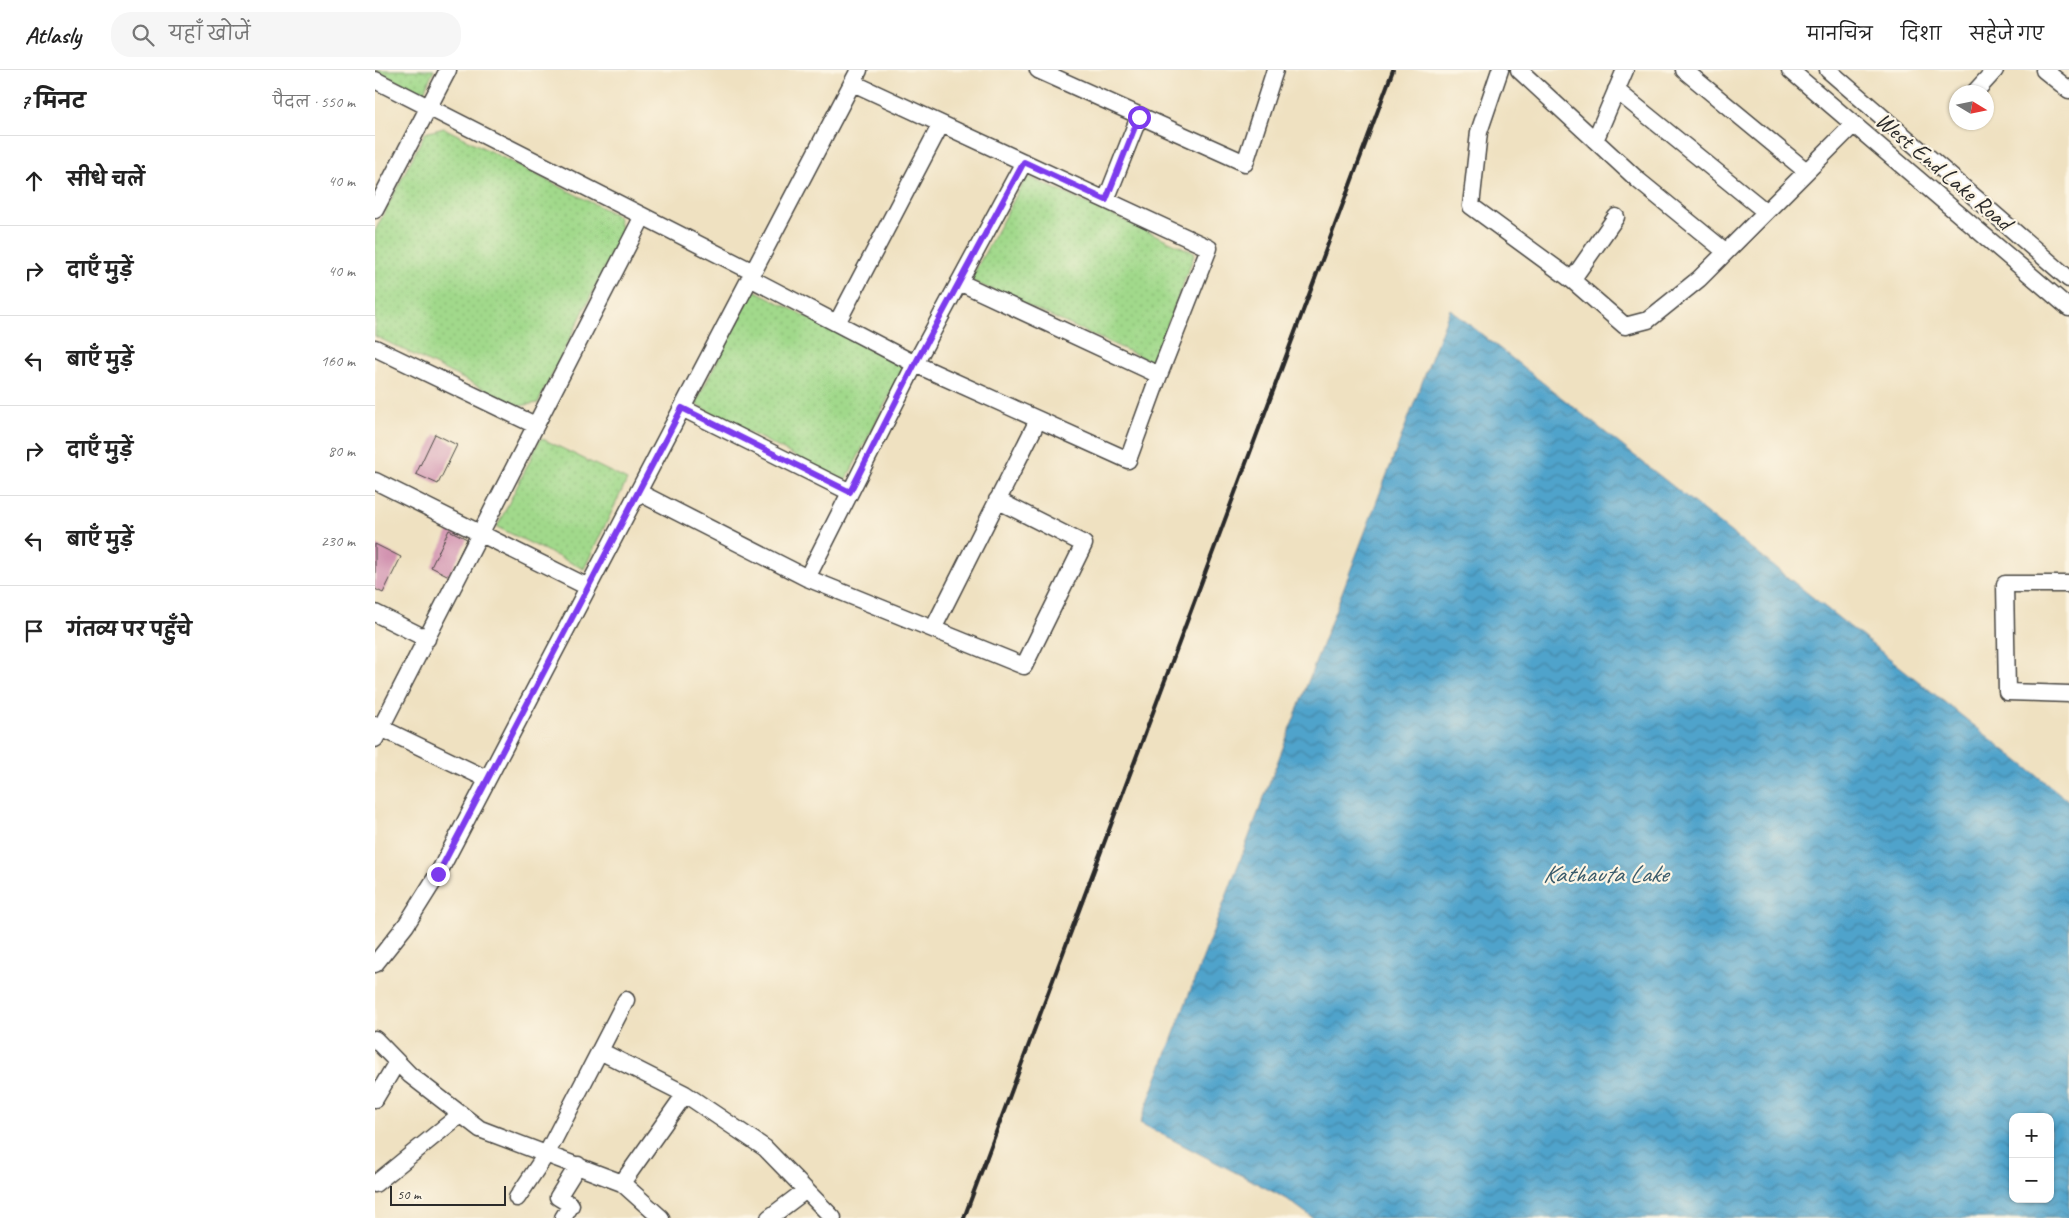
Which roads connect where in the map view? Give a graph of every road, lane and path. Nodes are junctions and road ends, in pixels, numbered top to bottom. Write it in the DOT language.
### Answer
graph roads {
  1 [pos="448,70"];
  2 [pos="1037,70"];
  3 [pos="1275,70"];
  4 [pos="1500,70"];
  5 [pos="1519,70"];
  6 [pos="1625,70"];
  7 [pos="1684,70"];
  8 [pos="1790,70"];
  9 [pos="1995,70"];
  10 [pos="2044,70"];
  11 [pos="1830,71"];
  12 [pos="856,76"];
  13 [pos="375,80"];
  14 [pos="1981,85"];
  15 [pos="1617,90"];
  16 [pos="2069,90"];
  17 [pos="428,107"];
  18 [pos="1139,117"];
  19 [pos="941,124"];
  20 [pos="1853,125"];
  21 [pos="1596,138"];
  22 [pos="1024,162"];
  23 [pos="1806,172"];
  24 [pos="1106,200"];
  25 [pos="375,210"];
  26 [pos="1766,212"];
  27 [pos="643,216"];
  28 [pos="1615,217"];
  29 [pos="1726,252"];
  30 [pos="752,275"];
  31 [pos="2069,279"];
  32 [pos="1572,280"];
  33 [pos="959,282"];
  34 [pos="2069,308"];
  35 [pos="837,323"];
  36 [pos="375,348"];
  37 [pos="915,364"];
  38 [pos="1159,375"];
  39 [pos="682,408"];
  40 [pos="1038,420"];
  41 [pos="535,425"];
  42 [pos="375,481"];
  43 [pos="638,492"];
  44 [pos="850,492"];
  45 [pos="997,500"];
  46 [pos="481,535"];
  47 [pos="807,578"];
  48 [pos="2069,584"];
  49 [pos="588,587"];
  50 [pos="375,613"];
  51 [pos="933,628"];
  52 [pos="427,639"];
  53 [pos="2069,694"];
  54 [pos="377,730"];
  55 [pos="487,779"];
  56 [pos="375,964"];
  57 [pos="626,1000"];
  58 [pos="375,1039"];
  59 [pos="600,1050"];
  60 [pos="397,1062"];
  61 [pos="685,1094"];
  62 [pos="375,1099"];
  63 [pos="461,1114"];
  64 [pos="547,1154"];
  65 [pos="578,1165"];
  66 [pos="622,1182"];
  67 [pos="375,1184"];
  68 [pos="806,1190"];
  69 [pos="517,1198"];
  70 [pos="563,1218"];
  71 [pos="661,1218"];
  72 [pos="769,1218"];
  73 [pos="833,1218"];
  1 -- 17 [label="street"];
  2 -- 18 [label="street"];
  3 -- 18 [label="street"];
  4 -- 32 [label="street"];
  5 -- 29 [label="street"];
  6 -- 15 [label="street"];
  7 -- 23 [label="street"];
  8 -- 20 [label="street, West End Lake Road"];
  9 -- 14 [label="street"];
  10 -- 16 [label="street"];
  11 -- 31 [label="street, West End Lake Road"];
  12 -- 19 [label="street"];
  12 -- 30 [label="street"];
  13 -- 17 [label="street"];
  15 -- 21 [label="street"];
  15 -- 26 [label="street"];
  17 -- 25 [label="street"];
  17 -- 27 [label="street"];
  18 -- 24 [label="street"];
  19 -- 22 [label="street"];
  19 -- 35 [label="street"];
  20 -- 23 [label="street"];
  20 -- 34 [label="street, West End Lake Road"];
  22 -- 24 [label="street"];
  22 -- 33 [label="street"];
  23 -- 26 [label="street"];
  24 -- 38 [label="street"];
  26 -- 29 [label="street"];
  27 -- 30 [label="street"];
  27 -- 41 [label="street"];
  28 -- 32 [label="street"];
  29 -- 32 [label="street"];
  30 -- 35 [label="street"];
  30 -- 39 [label="street"];
  33 -- 37 [label="street"];
  33 -- 38 [label="street"];
  35 -- 37 [label="street"];
  36 -- 41 [label="street"];
  37 -- 40 [label="street"];
  37 -- 44 [label="street"];
  38 -- 40 [label="street"];
  39 -- 43 [label="street"];
  39 -- 44 [label="street"];
  40 -- 45 [label="street"];
  41 -- 46 [label="street"];
  42 -- 46 [label="street"];
  43 -- 47 [label="street"];
  43 -- 49 [label="street"];
  44 -- 47 [label="street"];
  45 -- 51 [label="street"];
  45 -- 51 [label="street"];
  46 -- 49 [label="street"];
  46 -- 52 [label="street"];
  47 -- 51 [label="street"];
  48 -- 53 [label="street"];
  49 -- 55 [label="street"];
  50 -- 52 [label="street"];
  52 -- 54 [label="street"];
  54 -- 55 [label="street"];
  55 -- 56 [label="street"];
  57 -- 59 [label="street"];
  58 -- 60 [label="street"];
  59 -- 61 [label="street"];
  59 -- 64 [label="street"];
  60 -- 62 [label="street"];
  60 -- 63 [label="street"];
  61 -- 66 [label="street"];
  61 -- 68 [label="street"];
  63 -- 64 [label="street"];
  63 -- 67 [label="street"];
  64 -- 65 [label="street"];
  64 -- 69 [label="street"];
  65 -- 66 [label="street"];
  65 -- 70 [label="street"];
  66 -- 71 [label="street"];
  68 -- 72 [label="street"];
  68 -- 73 [label="street"];
}
